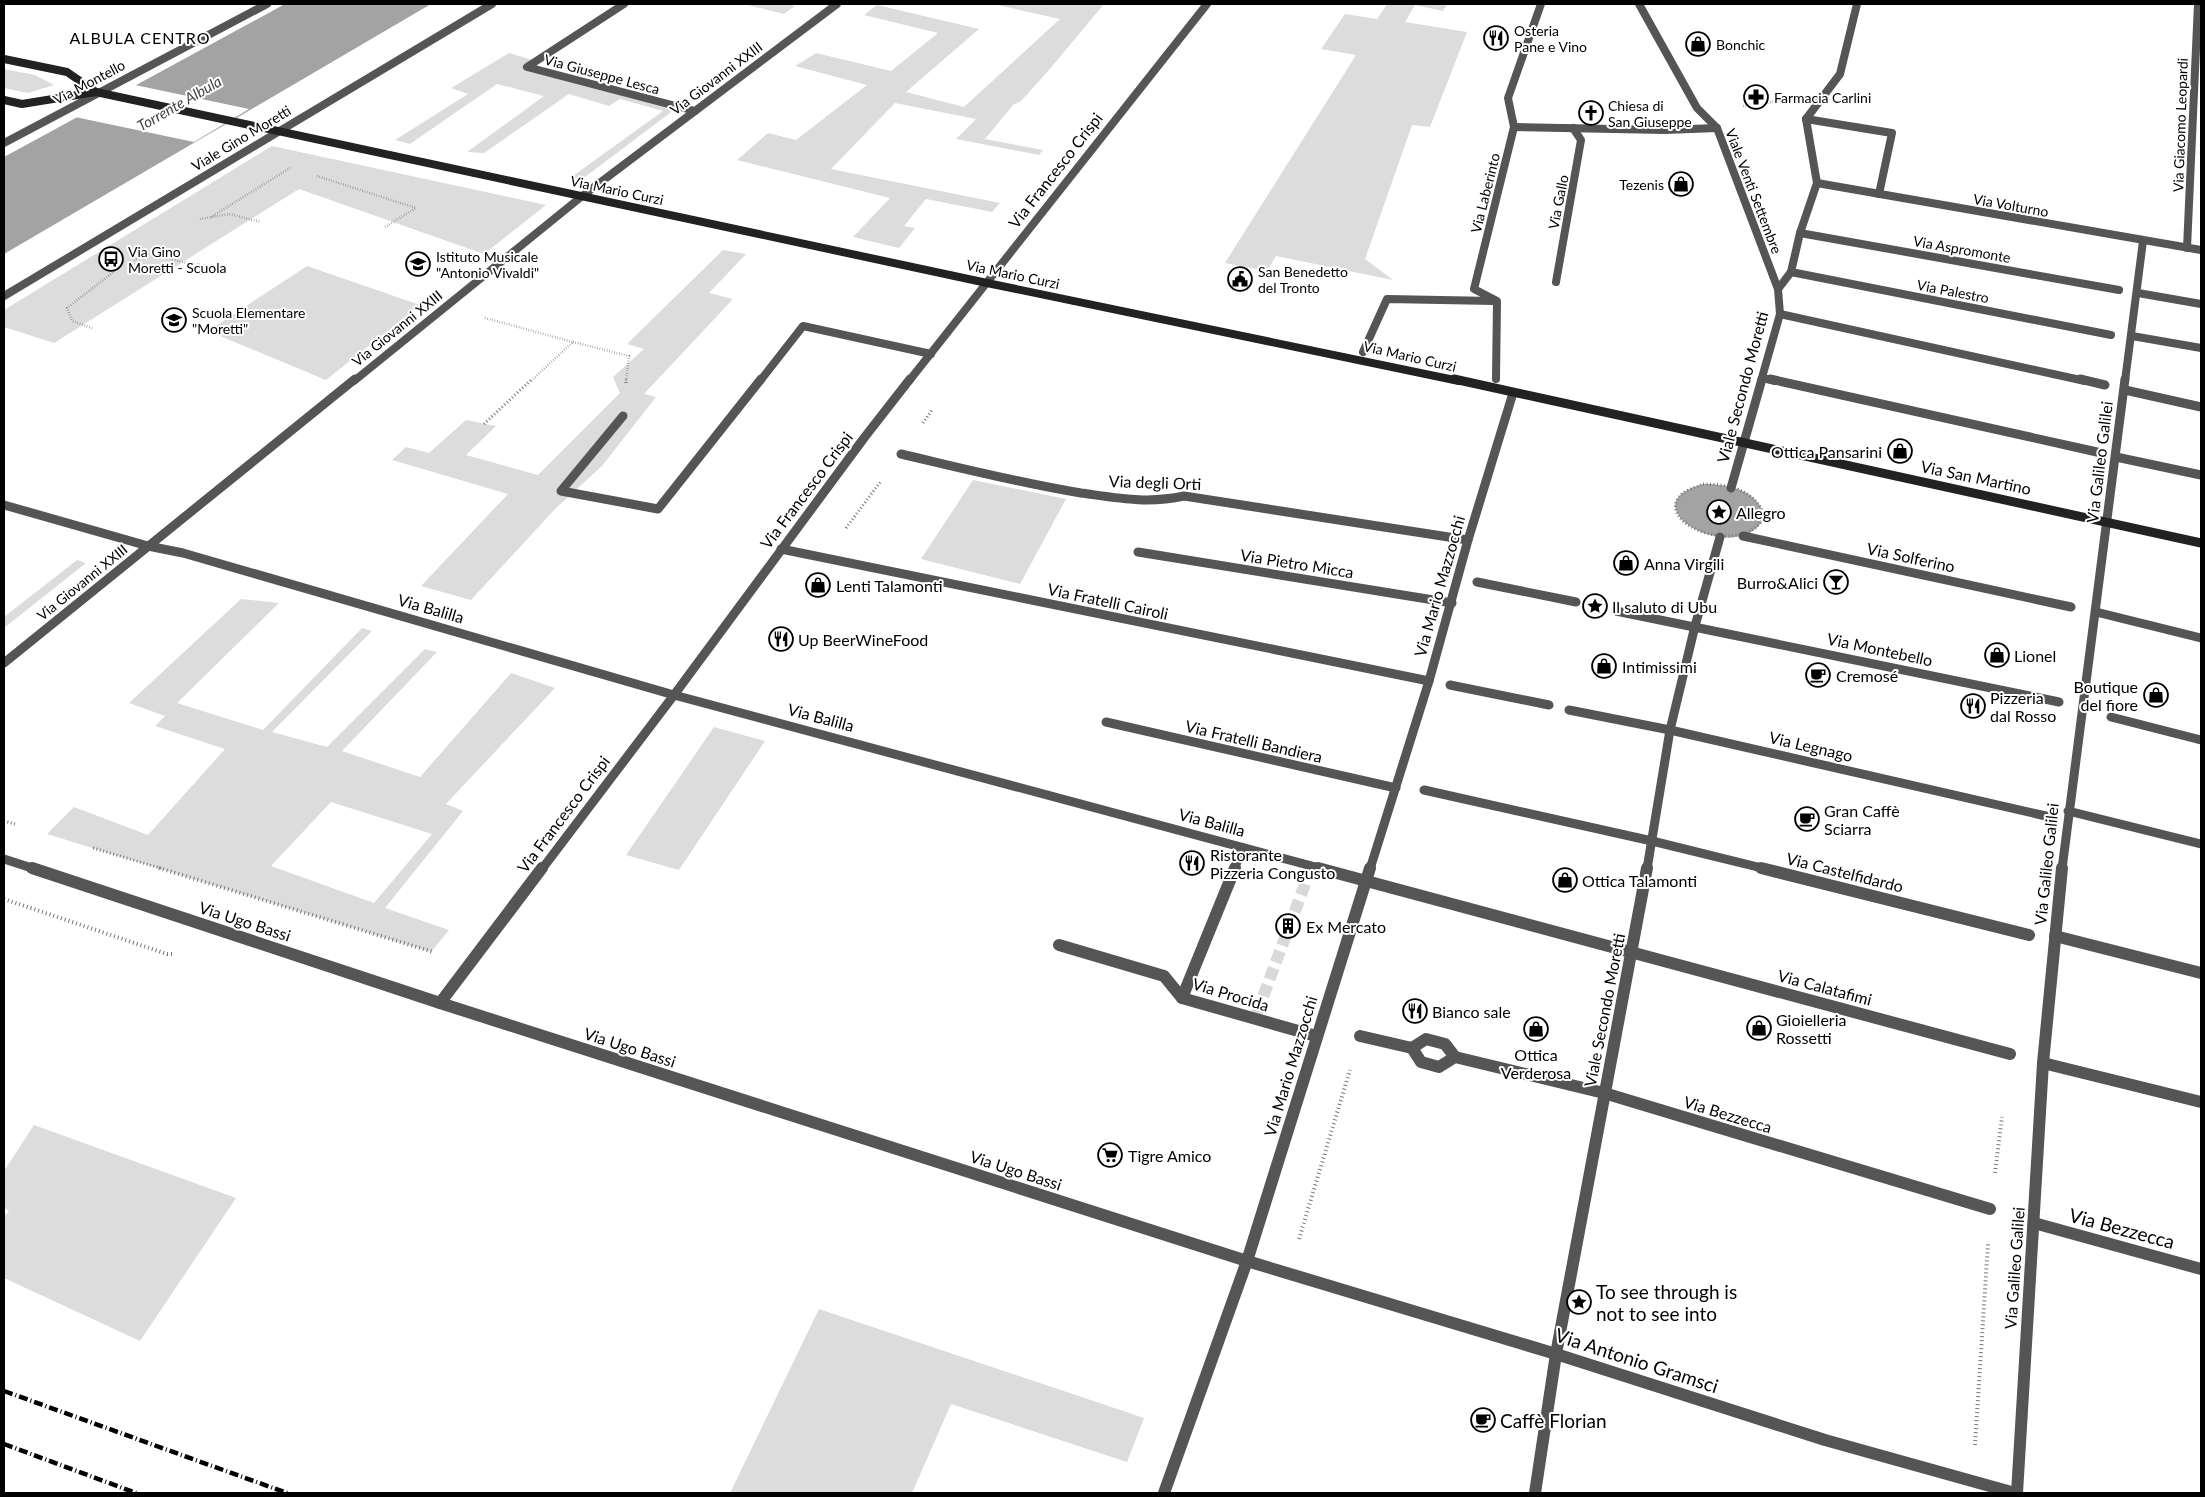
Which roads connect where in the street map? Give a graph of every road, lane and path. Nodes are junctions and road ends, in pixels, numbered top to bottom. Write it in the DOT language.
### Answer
graph roads {
  1 [pos="266,4"];
  2 [pos="492,4"];
  3 [pos="624,4"];
  4 [pos="837,4"];
  5 [pos="1207,4"];
  6 [pos="1541,4"];
  7 [pos="1640,4"];
  8 [pos="1857,4"];
  9 [pos="2198,4"];
  10 [pos="4,59"];
  11 [pos="96,92"];
  12 [pos="1783,99"];
  13 [pos="4,100"];
  14 [pos="1697,108"];
  15 [pos="694,112"];
  16 [pos="1806,119"];
  17 [pos="1514,127"];
  18 [pos="1573,128"];
  19 [pos="1717,128"];
  20 [pos="278,131"];
  21 [pos="4,143"];
  22 [pos="291,167"];
  23 [pos="309,173"];
  24 [pos="1817,183"];
  25 [pos="1878,194"];
  26 [pos="581,197"];
  27 [pos="211,217"];
  28 [pos="192,222"];
  29 [pos="261,222"];
  30 [pos="385,227"];
  31 [pos="1800,233"];
  32 [pos="2143,241"];
  33 [pos="146,246"];
  34 [pos="2187,248"];
  35 [pos="2201,250"];
  36 [pos="147,252"];
  37 [pos="132,261"];
  38 [pos="209,266"];
  39 [pos="118,269"];
  40 [pos="1790,272"];
  41 [pos="1556,282"];
  42 [pos="987,283"];
  43 [pos="1778,289"];
  44 [pos="2119,290"];
  45 [pos="2138,293"];
  46 [pos="4,296"];
  47 [pos="1497,301"];
  48 [pos="2201,304"];
  49 [pos="1780,314"];
  50 [pos="483,317"];
  51 [pos="92,328"];
  52 [pos="2111,334"];
  53 [pos="2132,336"];
  54 [pos="573,342"];
  55 [pos="2201,348"];
  56 [pos="1363,352"];
  57 [pos="931,354"];
  58 [pos="1762,378"];
  59 [pos="1496,379"];
  60 [pos="2105,386"];
  61 [pos="2125,390"];
  62 [pos="1513,393"];
  63 [pos="2201,406"];
  64 [pos="934,407"];
  65 [pos="623,416"];
  66 [pos="484,424"];
  67 [pos="1744,442"];
  68 [pos="2097,452"];
  69 [pos="902,454"];
  70 [pos="2116,456"];
  71 [pos="2201,475"];
  72 [pos="1731,488"];
  73 [pos="4,505"];
  74 [pos="2108,521"];
  75 [pos="844,530"];
  76 [pos="1744,536"];
  77 [pos="1720,538"];
  78 [pos="1468,540"];
  79 [pos="2201,543"];
  80 [pos="148,546"];
  81 [pos="781,549"];
  82 [pos="1138,552"];
  83 [pos="1476,582"];
  84 [pos="1576,602"];
  85 [pos="1452,603"];
  86 [pos="2071,607"];
  87 [pos="1616,610"];
  88 [pos="2096,612"];
  89 [pos="1695,626"];
  90 [pos="2201,638"];
  91 [pos="4,663"];
  92 [pos="1428,681"];
  93 [pos="1450,685"];
  94 [pos="674,695"];
  95 [pos="2058,702"];
  96 [pos="1549,705"];
  97 [pos="1569,710"];
  98 [pos="2111,717"];
  99 [pos="1106,722"];
  100 [pos="1670,730"];
  101 [pos="2201,740"];
  102 [pos="1396,788"];
  103 [pos="1424,790"];
  104 [pos="2068,811"];
  105 [pos="2046,816"];
  106 [pos="4,821"];
  107 [pos="21,826"];
  108 [pos="1652,841"];
  109 [pos="2201,844"];
  110 [pos="85,846"];
  111 [pos="1243,848"];
  112 [pos="4,859"];
  113 [pos="1366,881"];
  114 [pos="2029,935"];
  115 [pos="2055,936"];
  116 [pos="1059,945"];
  117 [pos="1632,951"];
  118 [pos="438,954"];
  119 [pos="2201,973"];
  120 [pos="1182,998"];
  121 [pos="440,1003"];
  122 [pos="1316,1036"];
  123 [pos="1360,1036"];
  124 [pos="1412,1048"];
  125 [pos="2010,1054"];
  126 [pos="1455,1057"];
  127 [pos="2043,1063"];
  128 [pos="1604,1093"];
  129 [pos="2201,1102"];
  130 [pos="2002,1114"];
  131 [pos="1990,1209"];
  132 [pos="2034,1223"];
  133 [pos="1308,1242"];
  134 [pos="1247,1262"];
  135 [pos="2201,1269"];
  136 [pos="1556,1354"];
  137 [pos="1974,1451"];
  138 [pos="1164,1493"];
  139 [pos="1535,1493"];
  140 [pos="2016,1493"];
  1 -- 11 [label="street, Via Montello"];
  2 -- 20 [label="street, Viale Gino Moretti"];
  3 -- 15 [label="street, Via Giuseppe Lesca"];
  4 -- 15 [label="street, Via Giovanni XXIII"];
  5 -- 42 [label="street, Via Francesco Crispi"];
  6 -- 17 [label="street, Via Laberinto"];
  7 -- 14 [label="street, Viale Venti Settembre"];
  8 -- 16 [label="street"];
  9 -- 34 [label="street, Via Giacomo Leopardi"];
  10 -- 11 [label="street"];
  11 -- 13 [label="street"];
  11 -- 20 [label="street, Via Mario Curzi"];
  11 -- 21 [label="street, Via Montello"];
  12 -- 14 [label="path"];
  14 -- 19 [label="street, Viale Venti Settembre"];
  15 -- 26 [label="street, Via Giovanni XXIII"];
  16 -- 24 [label="street"];
  16 -- 25 [label="street"];
  17 -- 18 [label="street"];
  17 -- 47 [label="street, Via Laberinto"];
  18 -- 19 [label="street"];
  18 -- 41 [label="street, Via Gallo"];
  19 -- 43 [label="street, Viale Venti Settembre"];
  20 -- 26 [label="street, Via Mario Curzi"];
  20 -- 46 [label="street, Viale Gino Moretti"];
  22 -- 27 [label="path"];
  23 -- 30 [label="path"];
  24 -- 25 [label="street, Via Volturno"];
  24 -- 31 [label="street"];
  25 -- 32 [label="street, Via Volturno"];
  26 -- 42 [label="street, Via Mario Curzi"];
  26 -- 80 [label="street, Via Giovanni XXIII"];
  27 -- 28 [label="path"];
  27 -- 29 [label="path"];
  31 -- 40 [label="street"];
  31 -- 44 [label="street, Via Aspromonte"];
  32 -- 34 [label="street, Via Volturno"];
  32 -- 45 [label="street, Via Galileo Galilei"];
  33 -- 36 [label="path"];
  34 -- 35 [label="street, Via Volturno"];
  36 -- 37 [label="path"];
  36 -- 38 [label="path"];
  39 -- 51 [label="path"];
  40 -- 43 [label="street"];
  40 -- 52 [label="street, Via Palestro"];
  42 -- 57 [label="street, Via Francesco Crispi"];
  42 -- 62 [label="street, Via Mario Curzi"];
  43 -- 49 [label="street, Viale Secondo Moretti"];
  45 -- 48 [label="street"];
  45 -- 53 [label="street, Via Galileo Galilei"];
  47 -- 56 [label="street"];
  47 -- 59 [label="street"];
  49 -- 58 [label="street, Viale Secondo Moretti"];
  49 -- 60 [label="street"];
  50 -- 54 [label="path"];
  53 -- 55 [label="street"];
  53 -- 61 [label="street, Via Galileo Galilei"];
  54 -- 65 [label="path"];
  54 -- 66 [label="path"];
  57 -- 65 [label="street"];
  57 -- 81 [label="street, Via Francesco Crispi"];
  58 -- 67 [label="street, Viale Secondo Moretti"];
  58 -- 68 [label="street"];
  61 -- 63 [label="street"];
  61 -- 70 [label="street, Via Galileo Galilei"];
  62 -- 67 [label="street, Via Mario Curzi"];
  62 -- 78 [label="street, Via Mario Mazzocchi"];
  64 -- 69 [label="path"];
  67 -- 72 [label="street, Viale Secondo Moretti"];
  67 -- 74 [label="street, Via San Martino"];
  69 -- 75 [label="path"];
  69 -- 78 [label="street, Via degli Orti"];
  70 -- 71 [label="street"];
  70 -- 74 [label="street, Via Galileo Galilei"];
  73 -- 80 [label="street, Via Balilla"];
  74 -- 79 [label="street, Via San Martino"];
  74 -- 88 [label="street, Via Galileo Galilei"];
  76 -- 86 [label="street, Via Solferino"];
  77 -- 89 [label="street, Viale Secondo Moretti"];
  78 -- 85 [label="street, Via Mario Mazzocchi"];
  80 -- 91 [label="street, Via Giovanni XXIII"];
  80 -- 94 [label="street, Via Balilla"];
  81 -- 92 [label="street, Via Fratelli Cairoli"];
  81 -- 94 [label="street, Via Francesco Crispi"];
  82 -- 85 [label="street, Via Pietro Micca"];
  83 -- 84 [label="street"];
  85 -- 92 [label="street, Via Mario Mazzocchi"];
  87 -- 89 [label="street, Via Montebello"];
  88 -- 90 [label="street"];
  88 -- 104 [label="street, Via Galileo Galilei"];
  89 -- 95 [label="street, Via Montebello"];
  89 -- 100 [label="street, Viale Secondo Moretti"];
  92 -- 102 [label="street, Via Mario Mazzocchi"];
  93 -- 96 [label="street"];
  94 -- 111 [label="street, Via Balilla"];
  94 -- 121 [label="street, Via Francesco Crispi"];
  97 -- 100 [label="street, Via Legnago"];
  98 -- 101 [label="street"];
  99 -- 102 [label="street, Via Fratelli Bandiera"];
  100 -- 105 [label="street, Via Legnago"];
  100 -- 108 [label="street, Viale Secondo Moretti"];
  102 -- 113 [label="street, Via Mario Mazzocchi"];
  103 -- 108 [label="street"];
  104 -- 109 [label="street"];
  104 -- 115 [label="street, Via Galileo Galilei"];
  106 -- 107 [label="path"];
  108 -- 114 [label="street, Via Castelfidardo"];
  108 -- 117 [label="street, Viale Secondo Moretti"];
  110 -- 118 [label="path"];
  111 -- 113 [label="street, Via Balilla"];
  111 -- 120 [label="street"];
  112 -- 121 [label="street, Via Ugo Bassi"];
  113 -- 117 [label="street, Via Balilla"];
  113 -- 122 [label="street, Via Mario Mazzocchi"];
  115 -- 119 [label="street"];
  115 -- 127 [label="street, Via Galileo Galilei"];
  116 -- 120 [label="street, Via Procida"];
  117 -- 125 [label="street, Via Calatafimi"];
  117 -- 128 [label="street, Viale Secondo Moretti"];
  120 -- 122 [label="street, Via Procida"];
  121 -- 134 [label="street, Via Ugo Bassi"];
  122 -- 134 [label="street, Via Mario Mazzocchi"];
  123 -- 124 [label="street"];
  123 -- 133 [label="path"];
  124 -- 126 [label="street, Via Bezzecca"];
  124 -- 126 [label="street"];
  126 -- 128 [label="street, Via Bezzecca"];
  127 -- 129 [label="street"];
  127 -- 132 [label="street, Via Galileo Galilei"];
  128 -- 131 [label="street, Via Bezzecca"];
  128 -- 136 [label="street, Viale Secondo Moretti"];
  130 -- 131 [label="path"];
  131 -- 137 [label="path"];
  132 -- 135 [label="street, Via Bezzecca"];
  132 -- 140 [label="street, Via Galileo Galilei"];
  134 -- 136 [label="street, Via Antonio Gramsci"];
  134 -- 138 [label="street, Via Mario Mazzocchi"];
  136 -- 139 [label="street, Viale Secondo Moretti"];
  136 -- 140 [label="street, Via Antonio Gramsci"];
}
